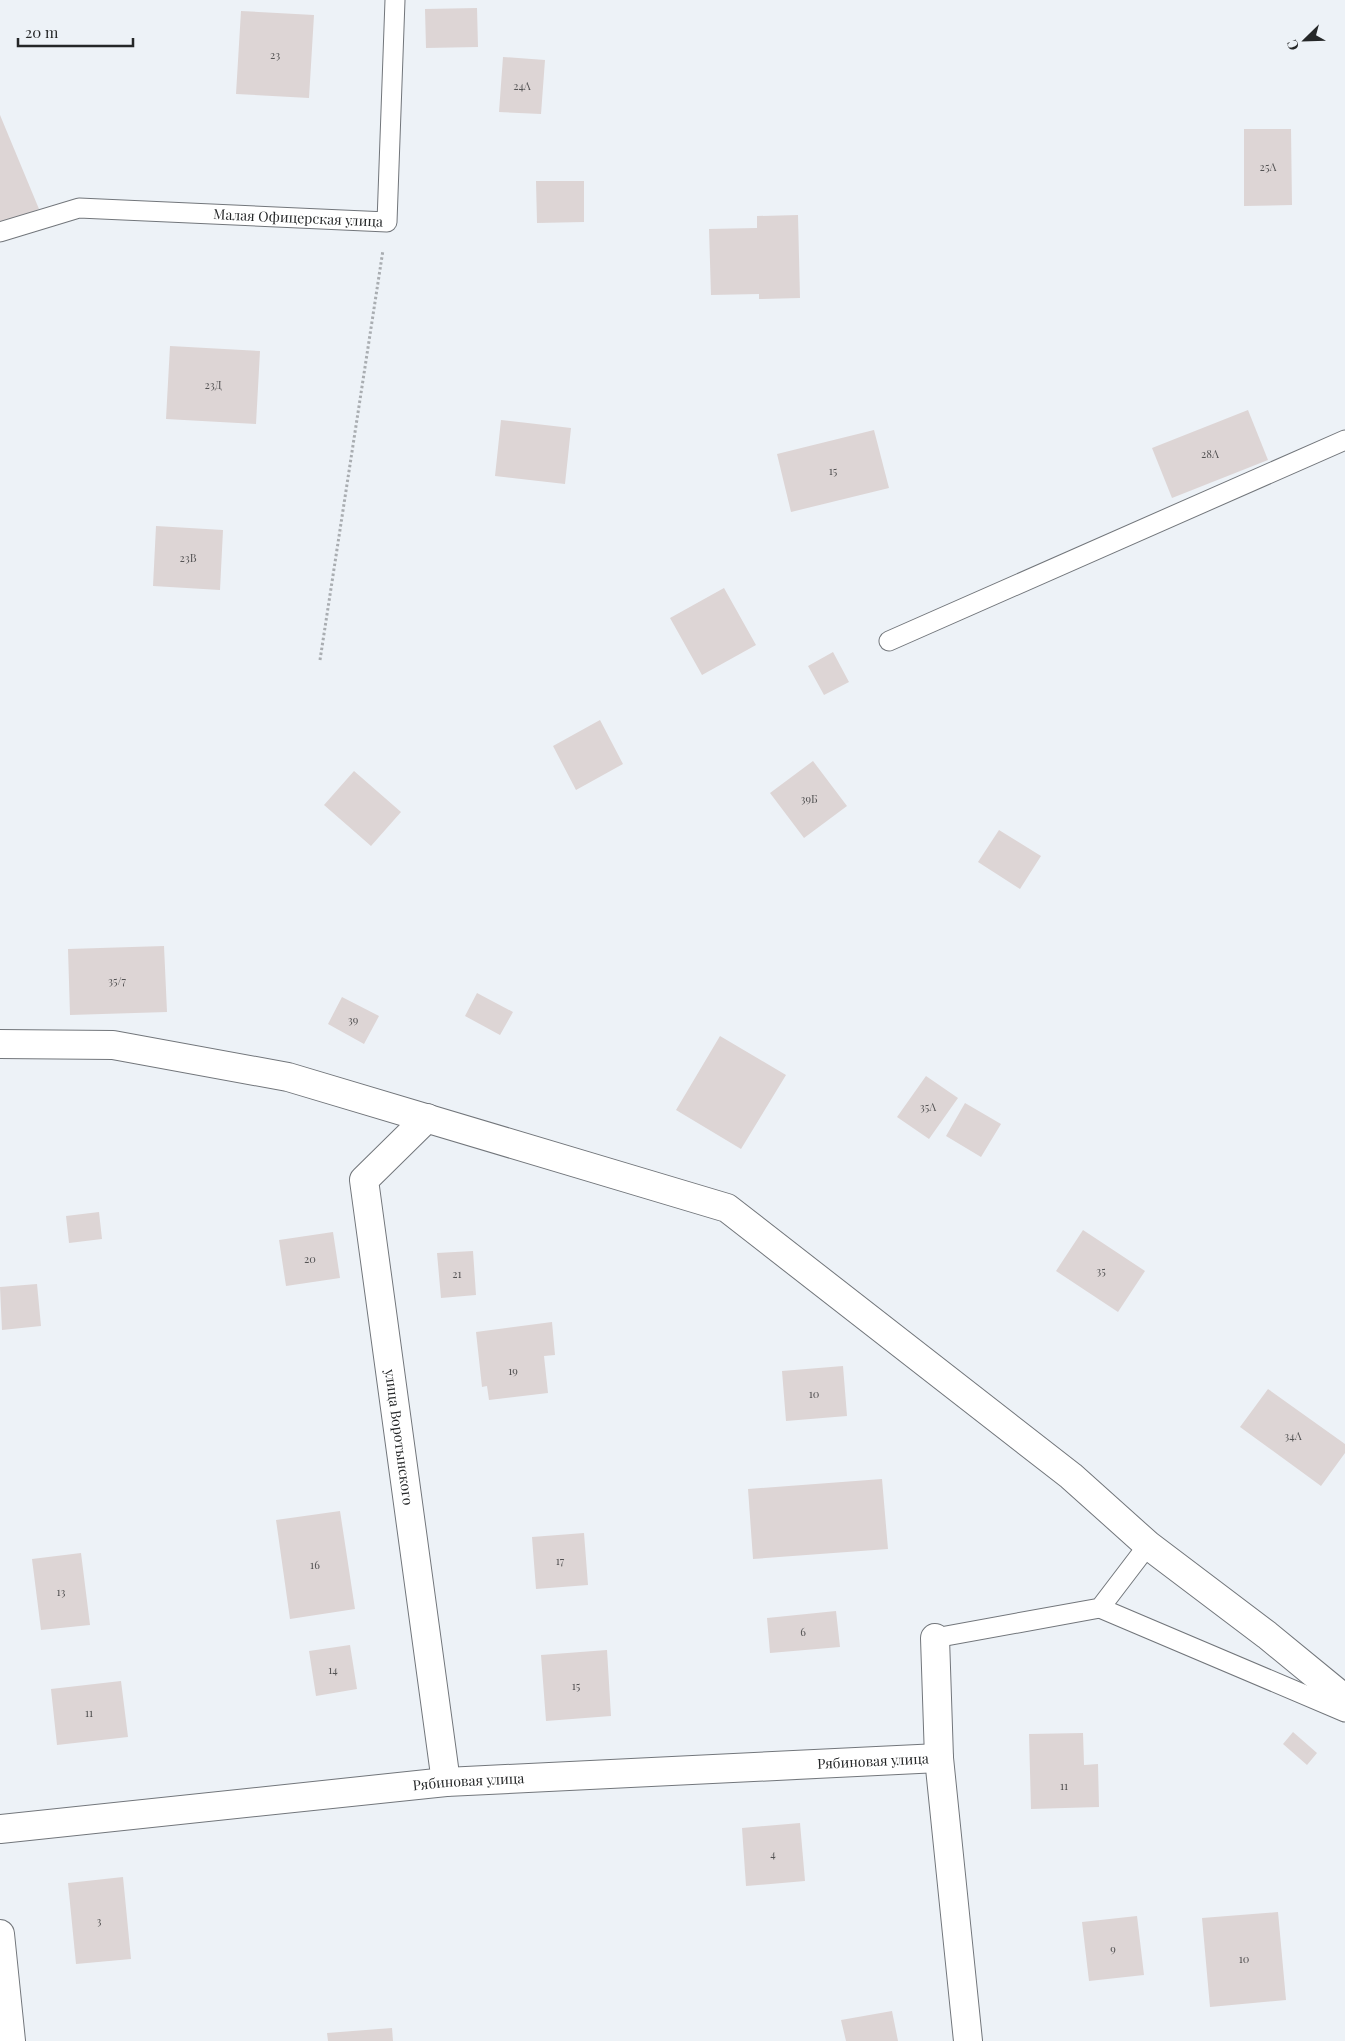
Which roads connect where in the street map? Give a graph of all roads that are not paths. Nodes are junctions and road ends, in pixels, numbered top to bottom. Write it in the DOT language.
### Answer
graph roads {
  1 [pos="395,0"];
  2 [pos="0,232"];
  3 [pos="1345,440"];
  4 [pos="889,641"];
  5 [pos="0,1044"];
  6 [pos="427,1118"];
  7 [pos="1148,1544"];
  8 [pos="1100,1608"];
  9 [pos="935,1638"];
  10 [pos="1345,1699"];
  11 [pos="1345,1712"];
  12 [pos="939,1758"];
  13 [pos="446,1782"];
  14 [pos="0,1829"];
  15 [pos="0,1934"];
  16 [pos="11,2041"];
  17 [pos="968,2041"];
  1 -- 2 [label="lane, Малая Офицерская улица"];
  3 -- 4 [label="lane"];
  5 -- 6 [label="street"];
  6 -- 7 [label="street"];
  6 -- 13 [label="street, улица Воротынского"];
  7 -- 8 [label="lane"];
  7 -- 10 [label="street"];
  8 -- 9 [label="lane"];
  8 -- 11 [label="lane"];
  9 -- 12 [label="street, Рябиновая улица"];
  12 -- 13 [label="street, Рябиновая улица"];
  12 -- 17 [label="street, Рябиновая улица"];
  13 -- 14 [label="street, Рябиновая улица"];
  15 -- 16 [label="street"];
}
